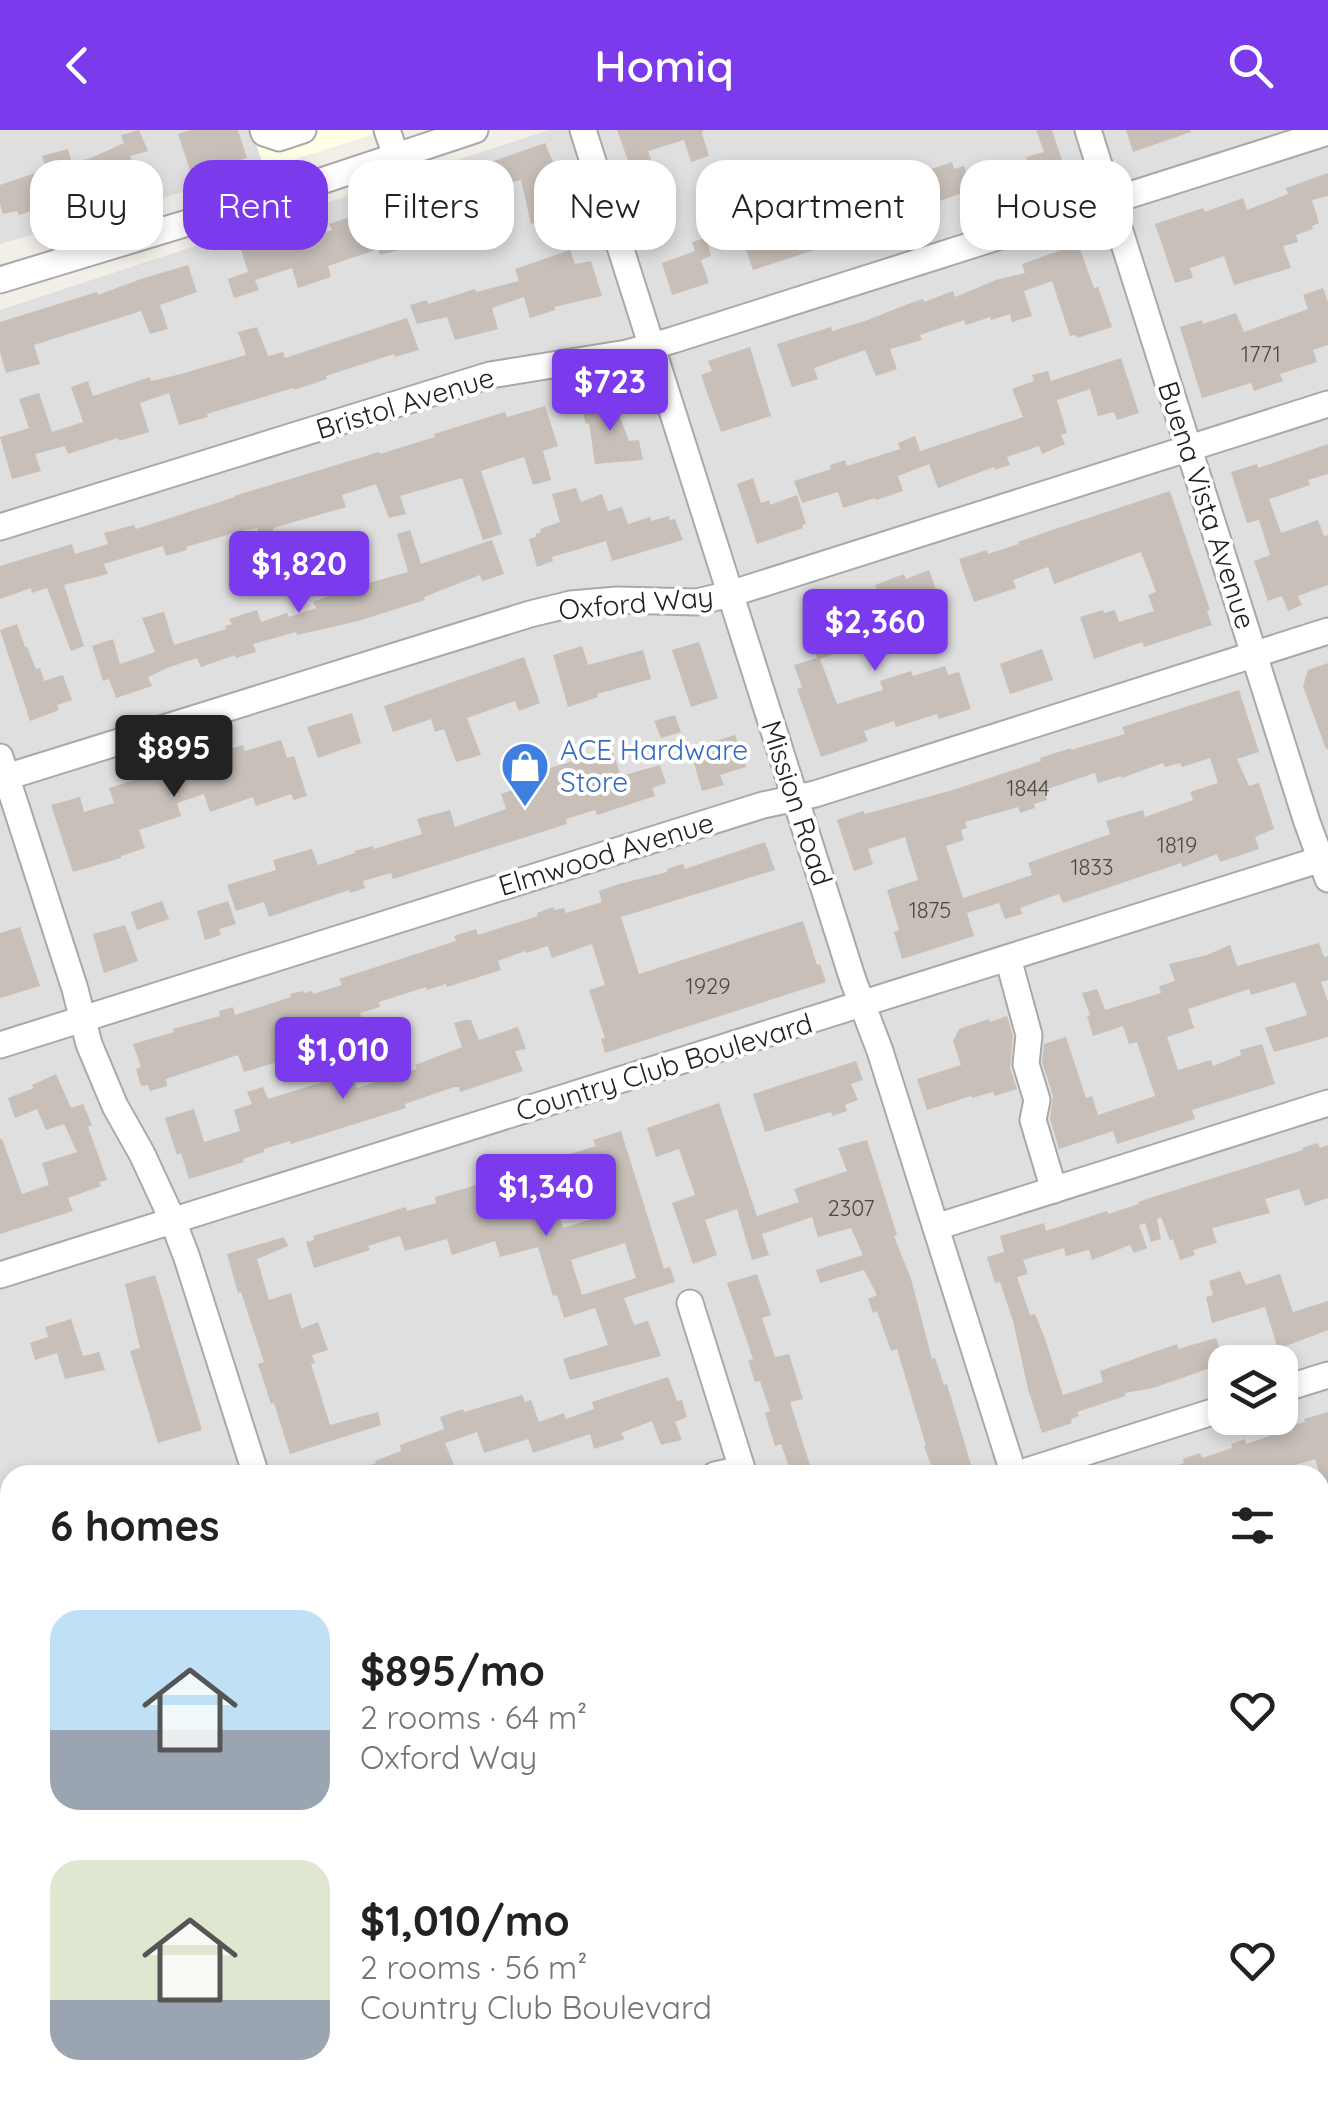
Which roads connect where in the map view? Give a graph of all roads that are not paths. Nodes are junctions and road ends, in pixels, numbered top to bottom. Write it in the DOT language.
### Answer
graph roads {
  1 [pos="263,130"];
  2 [pos="304,130"];
  3 [pos="387,130"];
  4 [pos="475,130"];
  5 [pos="583,130"];
  6 [pos="1088,130"];
  7 [pos="1328,132"];
  8 [pos="399,147"];
  9 [pos="1097,160"];
  10 [pos="1133,194"];
  11 [pos="960,248"];
  12 [pos="1126,250"];
  13 [pos="0,280"];
  14 [pos="652,346"];
  15 [pos="1328,404"];
  16 [pos="1189,448"];
  17 [pos="0,527"];
  18 [pos="730,594"];
  19 [pos="1328,631"];
  20 [pos="1255,654"];
  21 [pos="2,771"];
  22 [pos="795,798"];
  23 [pos="1326,865"];
  24 [pos="1008,958"];
  25 [pos="862,1004"];
  26 [pos="83,1019"];
  27 [pos="0,1045"];
  28 [pos="1328,1103"];
  29 [pos="1054,1190"];
  30 [pos="173,1221"];
  31 [pos="936,1227"];
  32 [pos="0,1276"];
  33 [pos="690,1303"];
  34 [pos="1328,1375"];
  35 [pos="1298,1384"];
  36 [pos="1208,1413"];
  37 [pos="253,1465"];
  38 [pos="741,1465"];
  39 [pos="1011,1465"];
  40 [pos="1045,1465"];
  1 -- 2 [label="street"];
  3 -- 8 [label="street"];
  4 -- 8 [label="street"];
  5 -- 14 [label="street, Mission Road"];
  6 -- 9 [label="street, Buena Vista Avenue"];
  7 -- 10 [label="street, Bristol Avenue"];
  8 -- 13 [label="street"];
  11 -- 14 [label="street, Bristol Avenue"];
  12 -- 16 [label="street, Buena Vista Avenue"];
  14 -- 17 [label="street, Bristol Avenue"];
  14 -- 18 [label="street, Mission Road"];
  15 -- 16 [label="street, Oxford Way"];
  16 -- 18 [label="street, Oxford Way"];
  16 -- 20 [label="street, Buena Vista Avenue"];
  18 -- 21 [label="street, Oxford Way"];
  18 -- 22 [label="street, Mission Road"];
  19 -- 20 [label="street, Elmwood Avenue"];
  20 -- 22 [label="street, Elmwood Avenue"];
  20 -- 23 [label="street, Buena Vista Avenue"];
  21 -- 26 [label="street"];
  22 -- 25 [label="street, Mission Road"];
  22 -- 26 [label="street, Elmwood Avenue"];
  23 -- 24 [label="street, Country Club Boulevard"];
  24 -- 25 [label="street, Country Club Boulevard"];
  24 -- 29 [label="street"];
  25 -- 30 [label="street, Country Club Boulevard"];
  25 -- 31 [label="street, Mission Road"];
  26 -- 27 [label="street, Elmwood Avenue"];
  26 -- 30 [label="street"];
  28 -- 29 [label="street"];
  29 -- 31 [label="street"];
  30 -- 32 [label="street, Country Club Boulevard"];
  30 -- 37 [label="street"];
  31 -- 39 [label="street, Mission Road"];
  33 -- 38 [label="street"];
  34 -- 35 [label="street"];
  36 -- 40 [label="street"];
}
